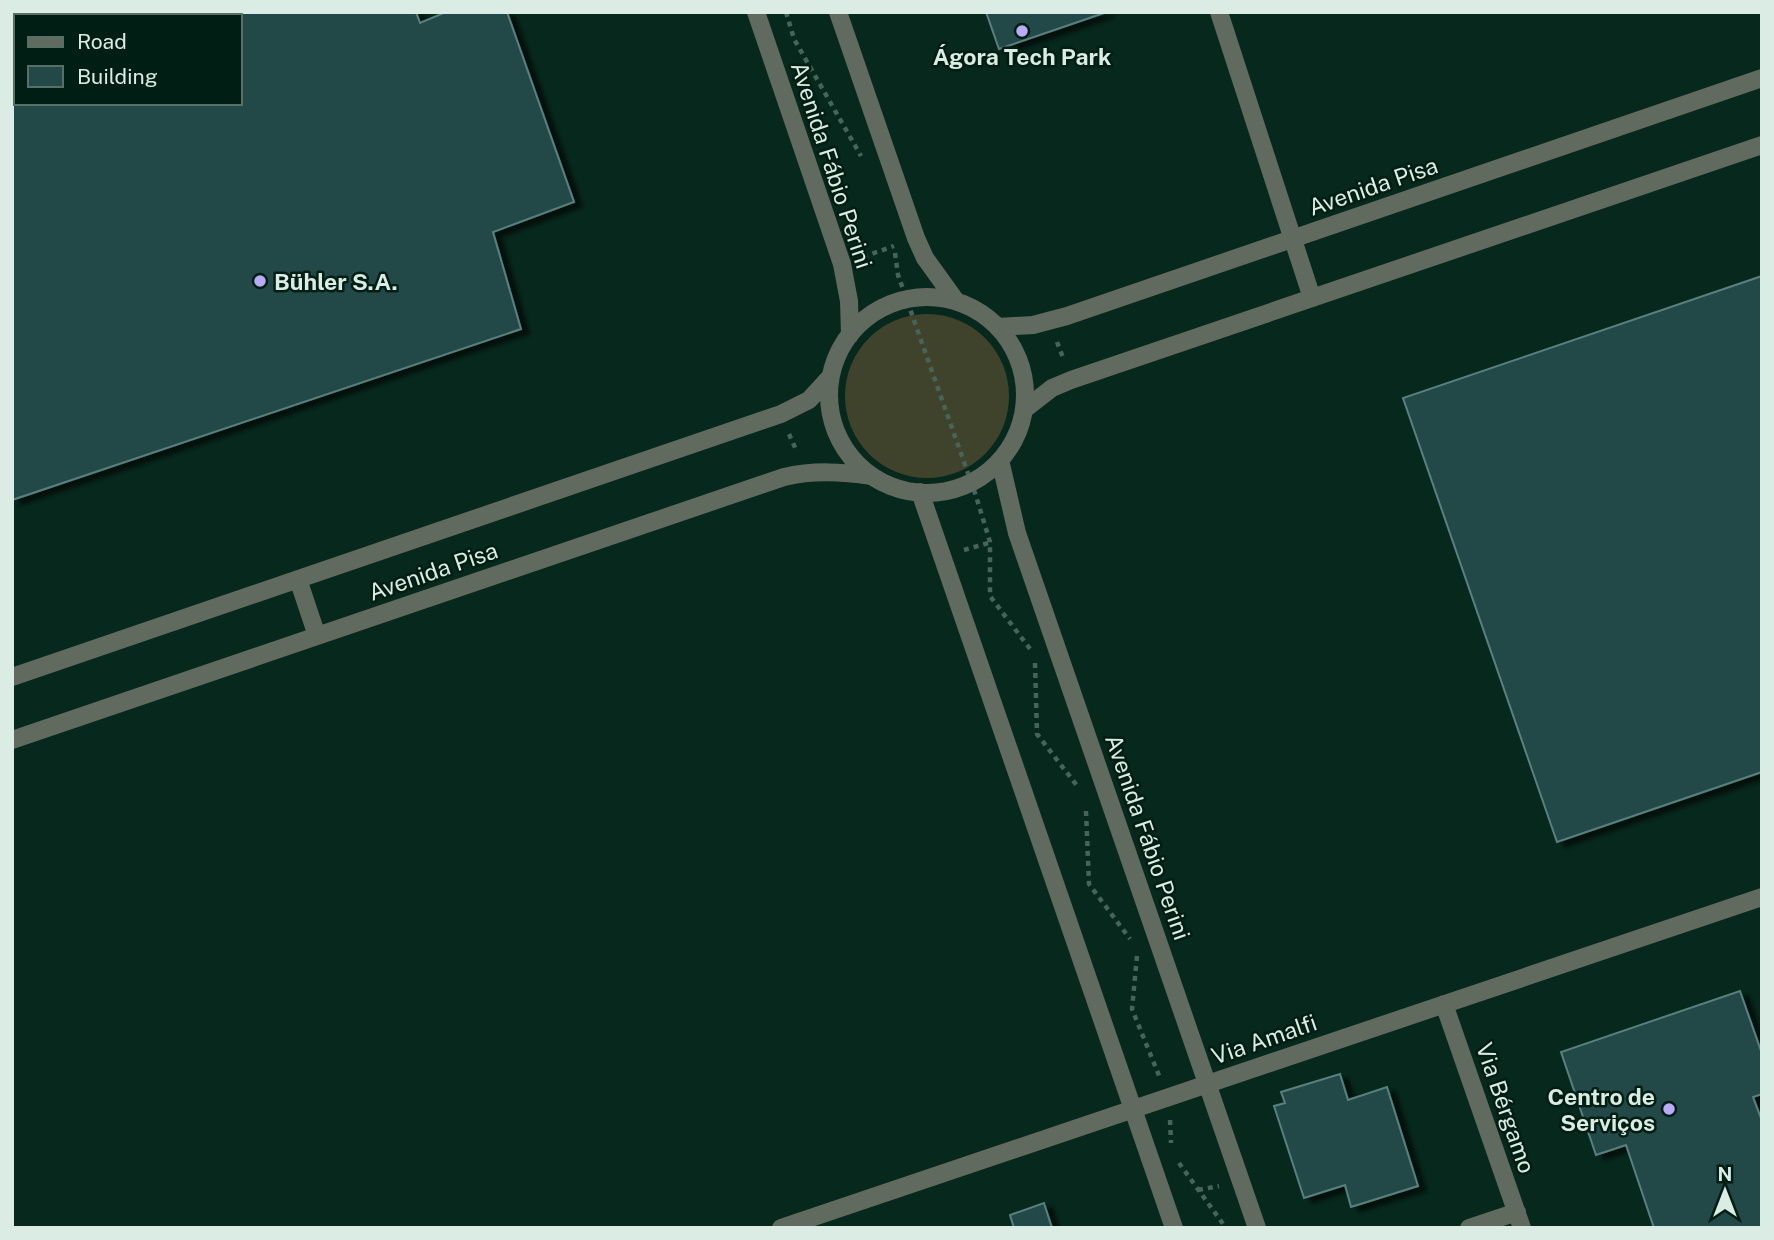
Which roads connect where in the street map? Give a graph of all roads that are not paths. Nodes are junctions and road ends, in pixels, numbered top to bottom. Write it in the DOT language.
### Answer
graph roads {
  1 [pos="756,12"];
  2 [pos="838,12"];
  3 [pos="1219,12"];
  4 [pos="1762,78"];
  5 [pos="1762,145"];
  6 [pos="1293,239"];
  7 [pos="1312,298"];
  8 [pos="956,301"];
  9 [pos="998,327"];
  10 [pos="849,335"];
  11 [pos="831,376"];
  12 [pos="1025,409"];
  13 [pos="1000,460"];
  14 [pos="873,477"];
  15 [pos="920,492"];
  16 [pos="298,579"];
  17 [pos="317,636"];
  18 [pos="12,677"];
  19 [pos="12,740"];
  20 [pos="1762,897"];
  21 [pos="1444,1004"];
  22 [pos="1207,1084"];
  23 [pos="1133,1109"];
  24 [pos="1519,1220"];
  25 [pos="781,1228"];
  26 [pos="1174,1228"];
  27 [pos="1256,1228"];
  28 [pos="1469,1228"];
  1 -- 10 [label="street, Avenida Fábio Perini"];
  2 -- 8 [label="street"];
  3 -- 6 [label="street"];
  4 -- 6 [label="street, Avenida Pisa"];
  5 -- 7 [label="street"];
  6 -- 7 [label="street"];
  6 -- 9 [label="street, Avenida Pisa"];
  7 -- 12 [label="street"];
  8 -- 9 [label="street"];
  8 -- 10 [label="street"];
  9 -- 12 [label="street"];
  10 -- 11 [label="street"];
  11 -- 14 [label="street"];
  11 -- 16 [label="street, Avenida Pisa"];
  12 -- 13 [label="street"];
  13 -- 15 [label="street"];
  13 -- 22 [label="street, Avenida Fábio Perini"];
  14 -- 15 [label="street"];
  14 -- 17 [label="street, Avenida Pisa"];
  15 -- 23 [label="street"];
  16 -- 17 [label="street"];
  16 -- 18 [label="street, Avenida Pisa"];
  17 -- 19 [label="street, Avenida Pisa"];
  20 -- 21 [label="street, Via Amalfi"];
  21 -- 22 [label="street, Via Amalfi"];
  21 -- 24 [label="street, Via Bérgamo"];
  22 -- 23 [label="street, Via Amalfi"];
  22 -- 27 [label="street, Avenida Fábio Perini"];
  23 -- 25 [label="street, Via Amalfi"];
  23 -- 26 [label="street"];
  24 -- 28 [label="street"];
}
